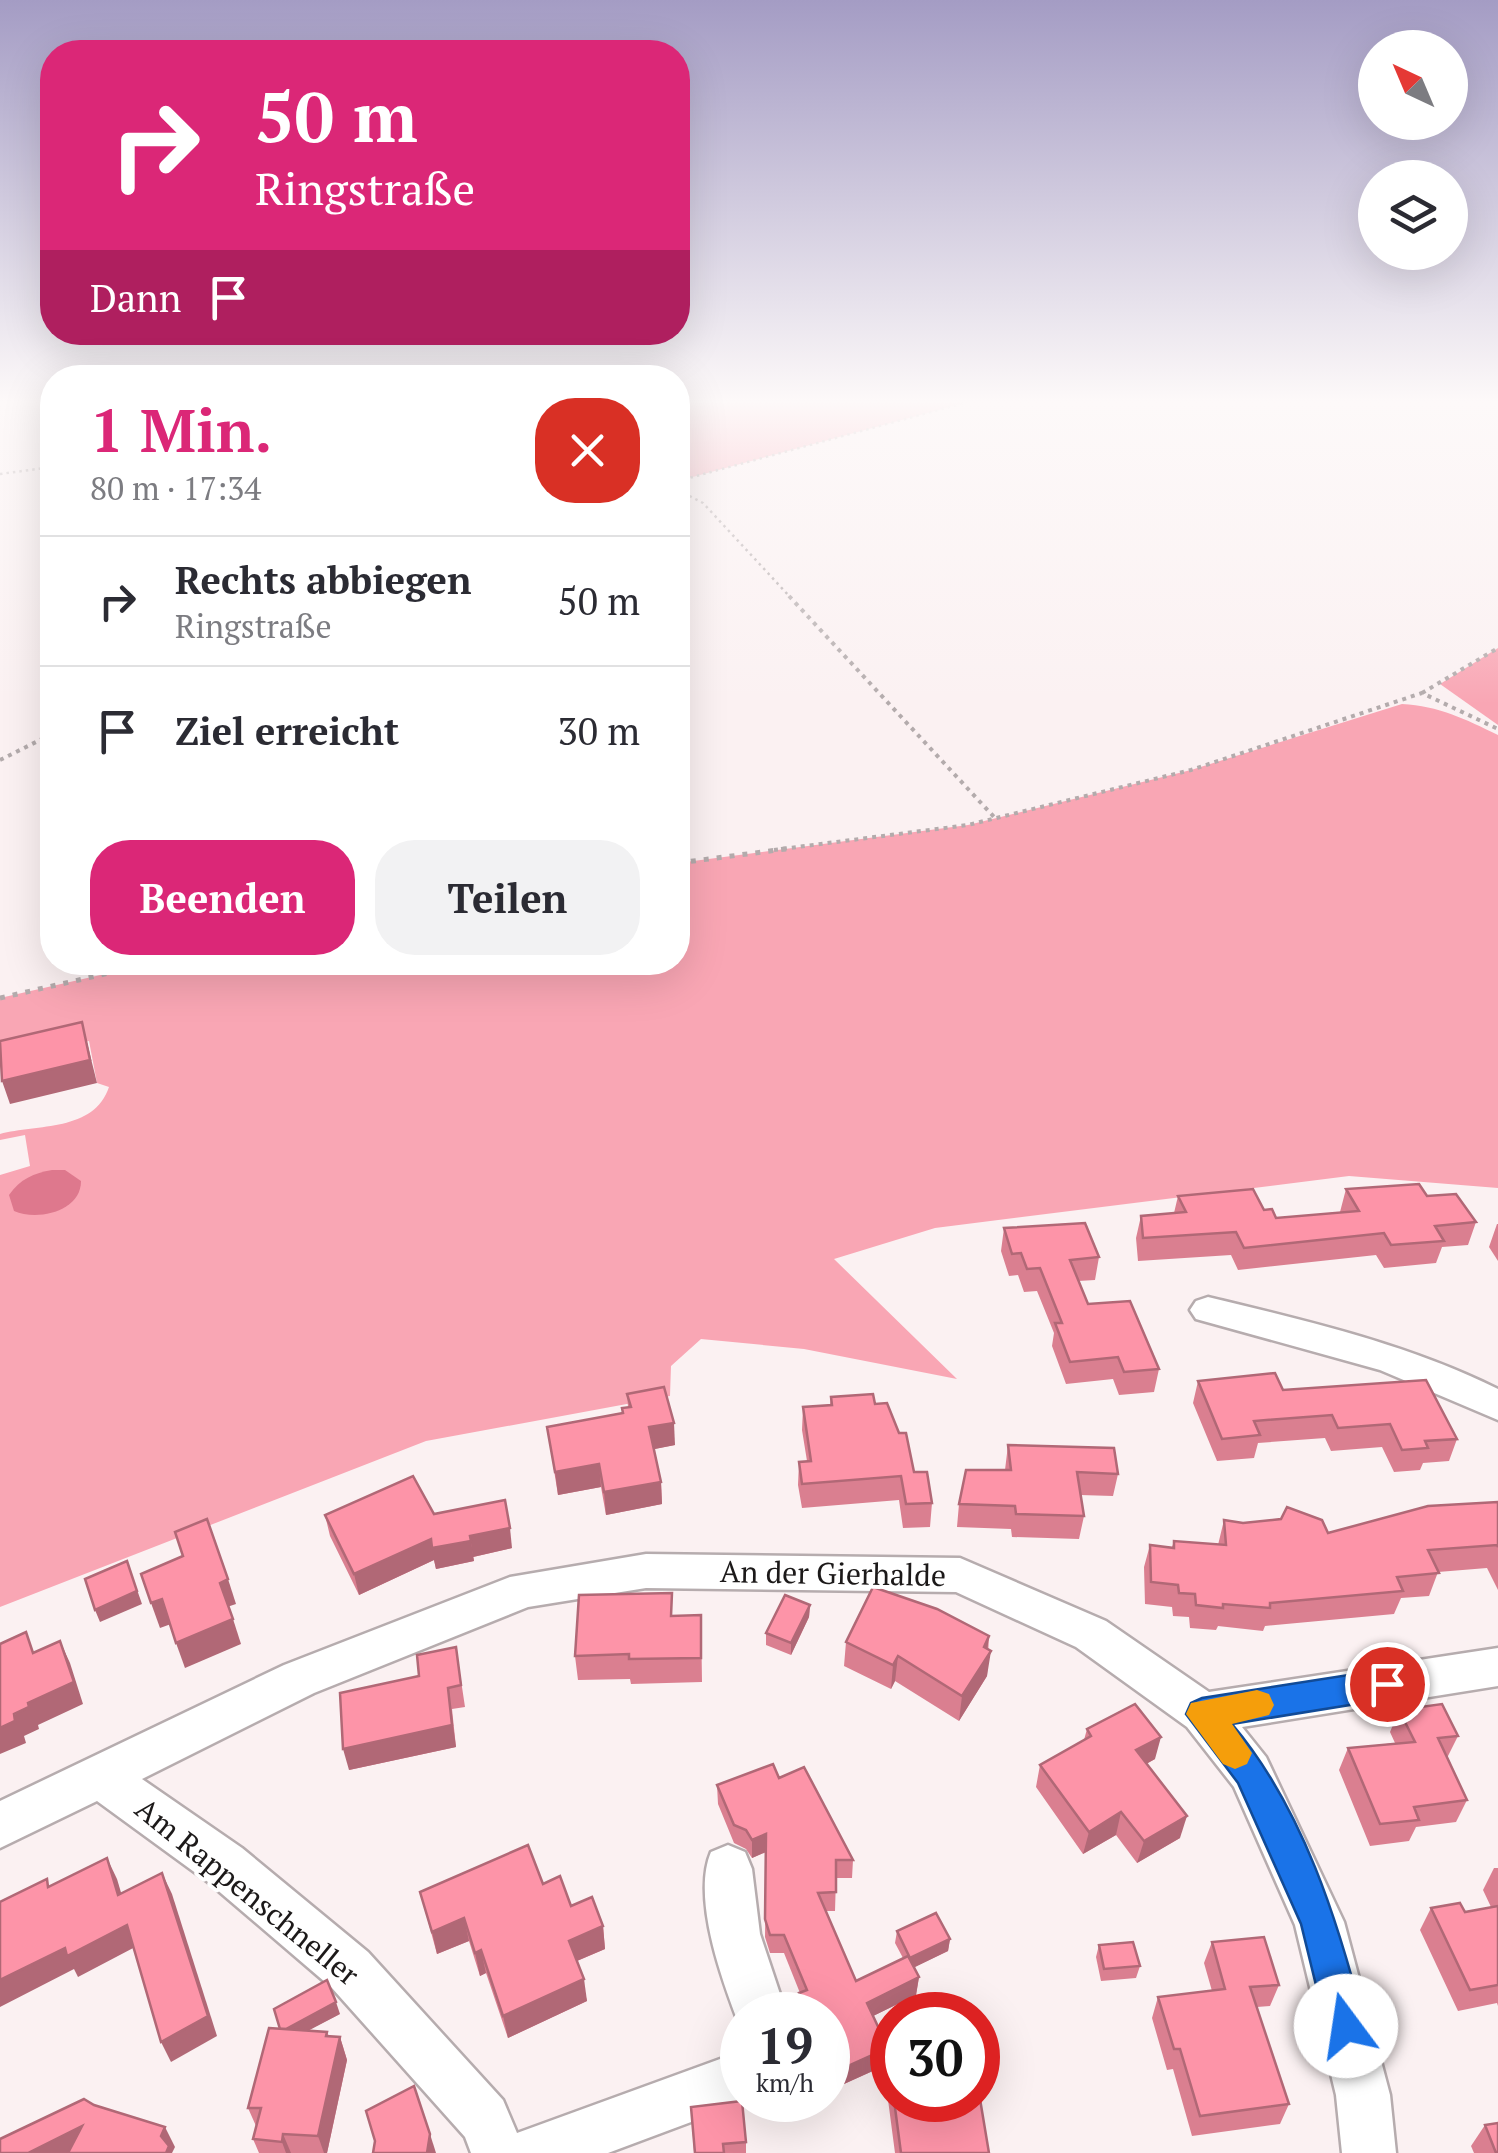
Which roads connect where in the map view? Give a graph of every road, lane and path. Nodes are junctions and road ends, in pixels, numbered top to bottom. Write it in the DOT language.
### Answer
graph roads {
  1 [pos="703,503"];
  2 [pos="1498,648"];
  3 [pos="1422,693"];
  4 [pos="1498,729"];
  5 [pos="40,740"];
  6 [pos="0,760"];
  7 [pos="995,818"];
  8 [pos="690,861"];
  9 [pos="100,975"];
  10 [pos="0,998"];
  11 [pos="1208,1310"];
  12 [pos="1498,1406"];
  13 [pos="1498,1666"];
  14 [pos="1202,1714"];
  15 [pos="102,1776"];
  16 [pos="0,1826"];
  17 [pos="728,1870"];
  18 [pos="754,1992"];
  19 [pos="720,2085"];
  20 [pos="498,2153"];
  21 [pos="534,2153"];
  22 [pos="1369,2153"];
  1 -- 7 [label="path"];
  2 -- 3 [label="path"];
  3 -- 4 [label="path"];
  3 -- 7 [label="path"];
  5 -- 6 [label="path"];
  7 -- 8 [label="path"];
  9 -- 10 [label="path"];
  11 -- 12 [label="street"];
  13 -- 14 [label="street"];
  14 -- 15 [label="street, An der Gierhalde"];
  14 -- 22 [label="street, An der Gierhalde"];
  15 -- 16 [label="street, An der Gierhalde"];
  15 -- 20 [label="street, Am Rappenschneller"];
  17 -- 18 [label="street"];
  19 -- 21 [label="street"];
}
